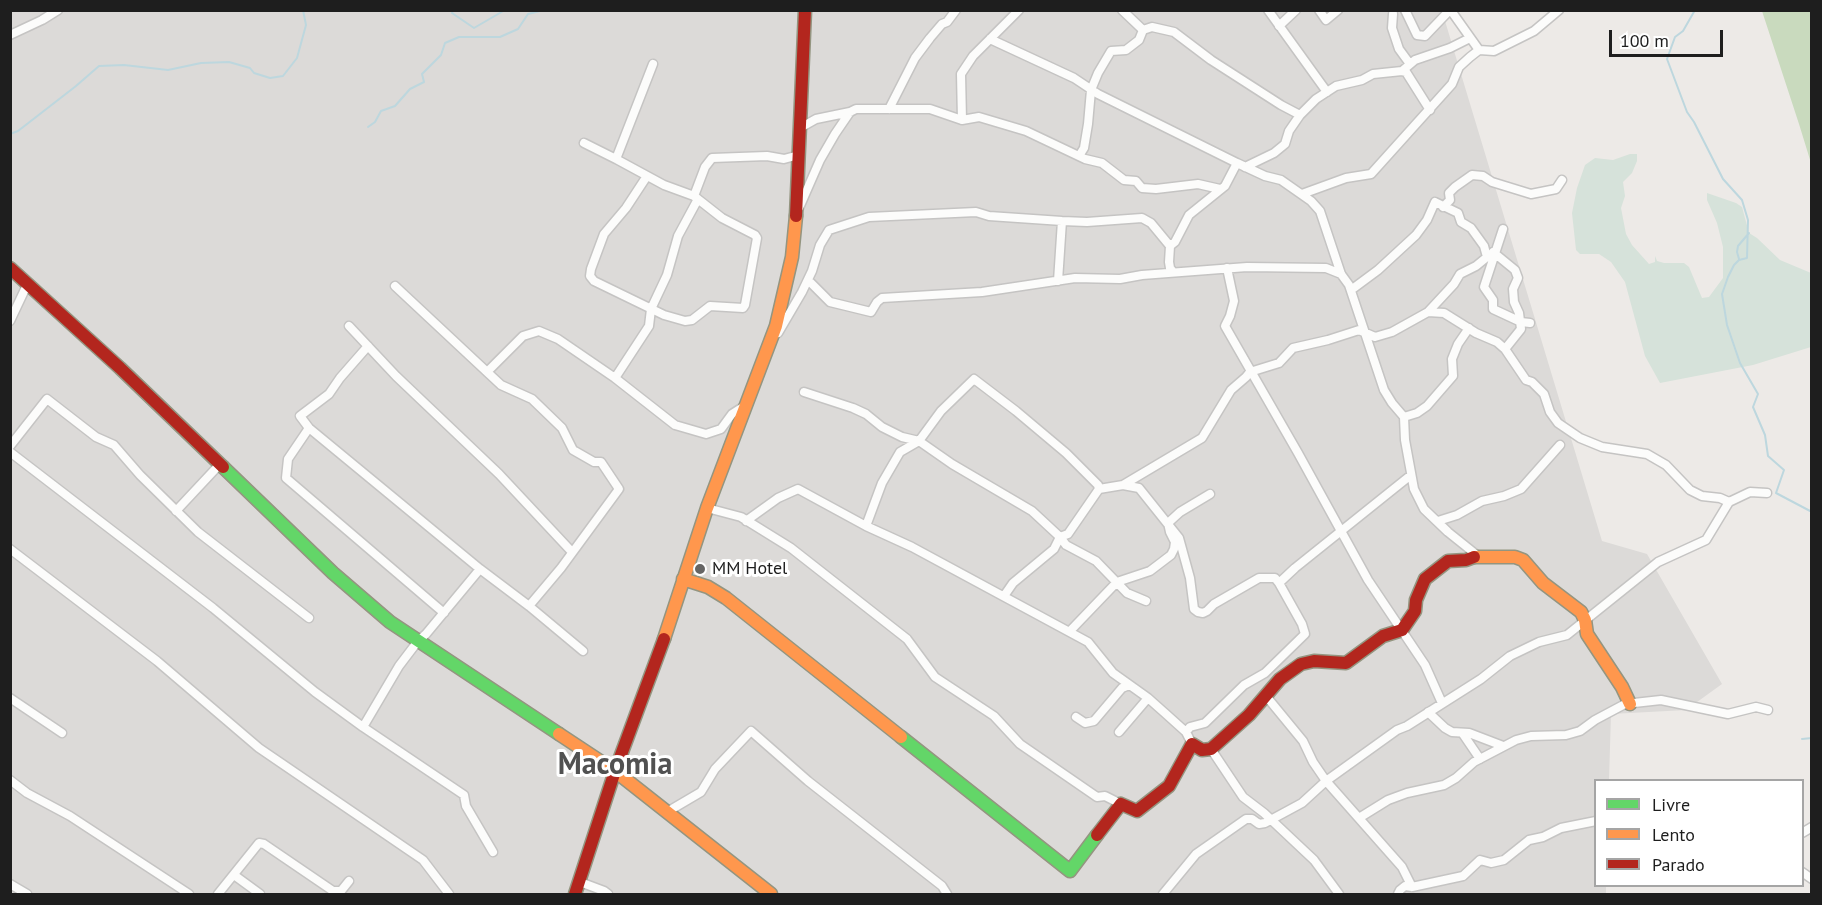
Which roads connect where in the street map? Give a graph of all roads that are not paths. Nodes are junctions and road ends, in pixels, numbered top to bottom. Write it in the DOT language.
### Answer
graph roads {
  1 [pos="58,10"];
  2 [pos="805,10"];
  3 [pos="956,10"];
  4 [pos="1019,10"];
  5 [pos="1122,10"];
  6 [pos="1268,10"];
  7 [pos="1296,10"];
  8 [pos="1319,10"];
  9 [pos="1338,10"];
  10 [pos="1405,10"];
  11 [pos="1559,10"];
  12 [pos="1392,12"];
  13 [pos="1279,26"];
  14 [pos="1143,30"];
  15 [pos="10,35"];
  16 [pos="1470,38"];
  17 [pos="990,39"];
  18 [pos="1479,50"];
  19 [pos="653,64"];
  20 [pos="1410,64"];
  21 [pos="1402,71"];
  22 [pos="1091,90"];
  23 [pos="1327,92"];
  24 [pos="888,109"];
  25 [pos="1430,110"];
  26 [pos="801,111"];
  27 [pos="850,112"];
  28 [pos="1300,115"];
  29 [pos="816,119"];
  30 [pos="962,120"];
  31 [pos="800,128"];
  32 [pos="584,142"];
  33 [pos="799,155"];
  34 [pos="1078,156"];
  35 [pos="616,159"];
  36 [pos="1241,165"];
  37 [pos="647,176"];
  38 [pos="1562,180"];
  39 [pos="1220,189"];
  40 [pos="1302,194"];
  41 [pos="696,198"];
  42 [pos="1443,207"];
  43 [pos="796,217"];
  44 [pos="1062,221"];
  45 [pos="1503,228"];
  46 [pos="1170,246"];
  47 [pos="1486,250"];
  48 [pos="1496,253"];
  49 [pos="10,268"];
  50 [pos="1227,268"];
  51 [pos="1173,272"];
  52 [pos="1341,274"];
  53 [pos="808,280"];
  54 [pos="1058,281"];
  55 [pos="27,285"];
  56 [pos="395,286"];
  57 [pos="1351,290"];
  58 [pos="651,309"];
  59 [pos="1428,312"];
  60 [pos="10,321"];
  61 [pos="1525,322"];
  62 [pos="349,326"];
  63 [pos="1468,328"];
  64 [pos="1365,333"];
  65 [pos="368,346"];
  66 [pos="768,346"];
  67 [pos="1505,349"];
  68 [pos="487,372"];
  69 [pos="1250,372"];
  70 [pos="615,378"];
  71 [pos="804,392"];
  72 [pos="746,405"];
  73 [pos="1404,417"];
  74 [pos="309,429"];
  75 [pos="919,441"];
  76 [pos="10,446"];
  77 [pos="1560,446"];
  78 [pos="10,452"];
  79 [pos="220,464"];
  80 [pos="1411,475"];
  81 [pos="1123,485"];
  82 [pos="1099,489"];
  83 [pos="1210,494"];
  84 [pos="1767,494"];
  85 [pos="1729,502"];
  86 [pos="707,508"];
  87 [pos="176,511"];
  88 [pos="746,520"];
  89 [pos="1438,520"];
  90 [pos="1168,523"];
  91 [pos="866,526"];
  92 [pos="1341,532"];
  93 [pos="1060,537"];
  94 [pos="10,549"];
  95 [pos="572,552"];
  96 [pos="1478,556"];
  97 [pos="480,569"];
  98 [pos="683,579"];
  99 [pos="1117,582"];
  100 [pos="1280,583"];
  101 [pos="1004,596"];
  102 [pos="1146,601"];
  103 [pos="529,606"];
  104 [pos="444,613"];
  105 [pos="309,618"];
  106 [pos="1585,620"];
  107 [pos="1402,630"];
  108 [pos="1071,631"];
  109 [pos="418,640"];
  110 [pos="583,651"];
  111 [pos="1129,685"];
  112 [pos="1266,696"];
  113 [pos="10,698"];
  114 [pos="1148,698"];
  115 [pos="1443,704"];
  116 [pos="1630,704"];
  117 [pos="1768,710"];
  118 [pos="1428,712"];
  119 [pos="1076,717"];
  120 [pos="363,727"];
  121 [pos="1119,732"];
  122 [pos="1186,732"];
  123 [pos="62,733"];
  124 [pos="1464,734"];
  125 [pos="1192,744"];
  126 [pos="1503,746"];
  127 [pos="1211,749"];
  128 [pos="1480,759"];
  129 [pos="615,771"];
  130 [pos="10,780"];
  131 [pos="1326,781"];
  132 [pos="1121,804"];
  133 [pos="667,812"];
  134 [pos="1359,818"];
  135 [pos="1271,820"];
  136 [pos="1594,822"];
  137 [pos="493,852"];
  138 [pos="234,875"];
  139 [pos="349,881"];
  140 [pos="580,882"];
  141 [pos="10,884"];
  142 [pos="1412,887"];
  143 [pos="27,894"];
  144 [pos="189,894"];
  145 [pos="218,894"];
  146 [pos="260,894"];
  147 [pos="449,894"];
  148 [pos="575,894"];
  149 [pos="608,894"];
  150 [pos="771,894"];
  151 [pos="947,894"];
  152 [pos="1163,894"];
  153 [pos="1339,894"];
  154 [pos="1398,894"];
  1 -- 15 [label="street"];
  2 -- 26 [label="street"];
  3 -- 24 [label="street"];
  4 -- 17 [label="street"];
  5 -- 14 [label="street"];
  6 -- 13 [label="street"];
  7 -- 13 [label="street"];
  8 -- 9 [label="street"];
  10 -- 16 [label="street"];
  11 -- 18 [label="street"];
  12 -- 20 [label="street"];
  13 -- 23 [label="street"];
  14 -- 22 [label="street"];
  14 -- 28 [label="street"];
  16 -- 18 [label="street"];
  16 -- 20 [label="street"];
  17 -- 22 [label="street"];
  17 -- 30 [label="street"];
  18 -- 25 [label="street"];
  19 -- 35 [label="street"];
  20 -- 21 [label="street"];
  21 -- 23 [label="street"];
  21 -- 25 [label="street"];
  22 -- 34 [label="street"];
  22 -- 36 [label="street"];
  23 -- 28 [label="street"];
  24 -- 27 [label="street"];
  24 -- 30 [label="street"];
  25 -- 40 [label="street"];
  26 -- 29 [label="street"];
  26 -- 31 [label="street"];
  27 -- 29 [label="street"];
  27 -- 43 [label="street"];
  28 -- 36 [label="street"];
  29 -- 31 [label="street"];
  30 -- 34 [label="street"];
  31 -- 33 [label="street"];
  32 -- 35 [label="street"];
  33 -- 41 [label="street"];
  33 -- 43 [label="street"];
  34 -- 39 [label="street"];
  35 -- 37 [label="street"];
  36 -- 39 [label="street"];
  36 -- 40 [label="street"];
  37 -- 41 [label="street"];
  37 -- 58 [label="street"];
  38 -- 42 [label="street"];
  39 -- 46 [label="street"];
  40 -- 52 [label="street"];
  41 -- 58 [label="street"];
  41 -- 58 [label="street"];
  42 -- 47 [label="street"];
  42 -- 57 [label="street"];
  43 -- 66 [label="street"];
  44 -- 46 [label="street"];
  44 -- 53 [label="street"];
  44 -- 54 [label="street"];
  45 -- 48 [label="street"];
  46 -- 51 [label="street"];
  47 -- 48 [label="street"];
  47 -- 59 [label="street"];
  48 -- 61 [label="street"];
  48 -- 61 [label="street"];
  49 -- 55 [label="street"];
  50 -- 51 [label="street"];
  50 -- 52 [label="street"];
  50 -- 69 [label="street"];
  51 -- 54 [label="street"];
  52 -- 57 [label="street"];
  53 -- 54 [label="street"];
  53 -- 66 [label="street"];
  55 -- 60 [label="street"];
  55 -- 79 [label="street"];
  56 -- 68 [label="street"];
  57 -- 64 [label="street"];
  58 -- 70 [label="street"];
  59 -- 63 [label="street"];
  59 -- 64 [label="street"];
  61 -- 67 [label="street"];
  62 -- 65 [label="street"];
  63 -- 67 [label="street"];
  63 -- 73 [label="street"];
  64 -- 69 [label="street"];
  64 -- 73 [label="street"];
  65 -- 74 [label="street"];
  65 -- 95 [label="street"];
  66 -- 72 [label="street"];
  67 -- 85 [label="street"];
  68 -- 70 [label="street"];
  68 -- 95 [label="street"];
  69 -- 81 [label="street"];
  69 -- 92 [label="street"];
  70 -- 72 [label="street"];
  71 -- 75 [label="street"];
  72 -- 86 [label="street"];
  73 -- 80 [label="street"];
  74 -- 97 [label="street"];
  74 -- 104 [label="street"];
  75 -- 82 [label="street"];
  75 -- 91 [label="street"];
  75 -- 93 [label="street"];
  76 -- 87 [label="street"];
  77 -- 89 [label="street"];
  78 -- 120 [label="street"];
  79 -- 87 [label="street"];
  79 -- 109 [label="street"];
  80 -- 89 [label="street"];
  80 -- 92 [label="street"];
  81 -- 82 [label="street"];
  81 -- 90 [label="street"];
  82 -- 93 [label="street"];
  83 -- 90 [label="street"];
  84 -- 85 [label="street"];
  85 -- 106 [label="street"];
  86 -- 88 [label="street"];
  86 -- 98 [label="street"];
  87 -- 105 [label="street"];
  88 -- 91 [label="street"];
  88 -- 132 [label="street"];
  89 -- 96 [label="street"];
  90 -- 99 [label="street"];
  90 -- 100 [label="street"];
  91 -- 101 [label="street"];
  92 -- 100 [label="street"];
  92 -- 107 [label="street"];
  93 -- 99 [label="street"];
  93 -- 101 [label="street"];
  94 -- 147 [label="street"];
  95 -- 103 [label="street"];
  96 -- 106 [label="street"];
  96 -- 107 [label="street"];
  97 -- 103 [label="street"];
  97 -- 104 [label="street"];
  98 -- 129 [label="street"];
  98 -- 132 [label="street"];
  99 -- 102 [label="street"];
  99 -- 108 [label="street"];
  100 -- 122 [label="street"];
  101 -- 108 [label="street"];
  103 -- 110 [label="street"];
  104 -- 109 [label="street"];
  106 -- 115 [label="street"];
  106 -- 116 [label="street"];
  107 -- 112 [label="street"];
  107 -- 115 [label="street"];
  108 -- 111 [label="street"];
  109 -- 120 [label="street"];
  109 -- 129 [label="street"];
  111 -- 114 [label="street"];
  111 -- 119 [label="street"];
  112 -- 127 [label="street"];
  112 -- 131 [label="street"];
  113 -- 123 [label="street"];
  114 -- 121 [label="street"];
  114 -- 122 [label="street"];
  115 -- 118 [label="street"];
  116 -- 117 [label="street"];
  116 -- 126 [label="street"];
  118 -- 124 [label="street"];
  118 -- 131 [label="street"];
  120 -- 137 [label="street"];
  122 -- 125 [label="street"];
  124 -- 126 [label="street"];
  124 -- 128 [label="street"];
  125 -- 127 [label="street"];
  125 -- 132 [label="street"];
  126 -- 128 [label="street"];
  127 -- 135 [label="street"];
  128 -- 134 [label="street"];
  129 -- 133 [label="street"];
  129 -- 140 [label="street"];
  130 -- 144 [label="street"];
  131 -- 134 [label="street"];
  131 -- 135 [label="street"];
  133 -- 150 [label="street"];
  133 -- 151 [label="street"];
  134 -- 142 [label="street"];
  135 -- 152 [label="street"];
  135 -- 153 [label="street"];
  136 -- 142 [label="street"];
  138 -- 139 [label="street"];
  138 -- 145 [label="street"];
  138 -- 146 [label="street"];
  140 -- 148 [label="street"];
  140 -- 149 [label="street"];
  141 -- 143 [label="street"];
  142 -- 154 [label="street"];
}
